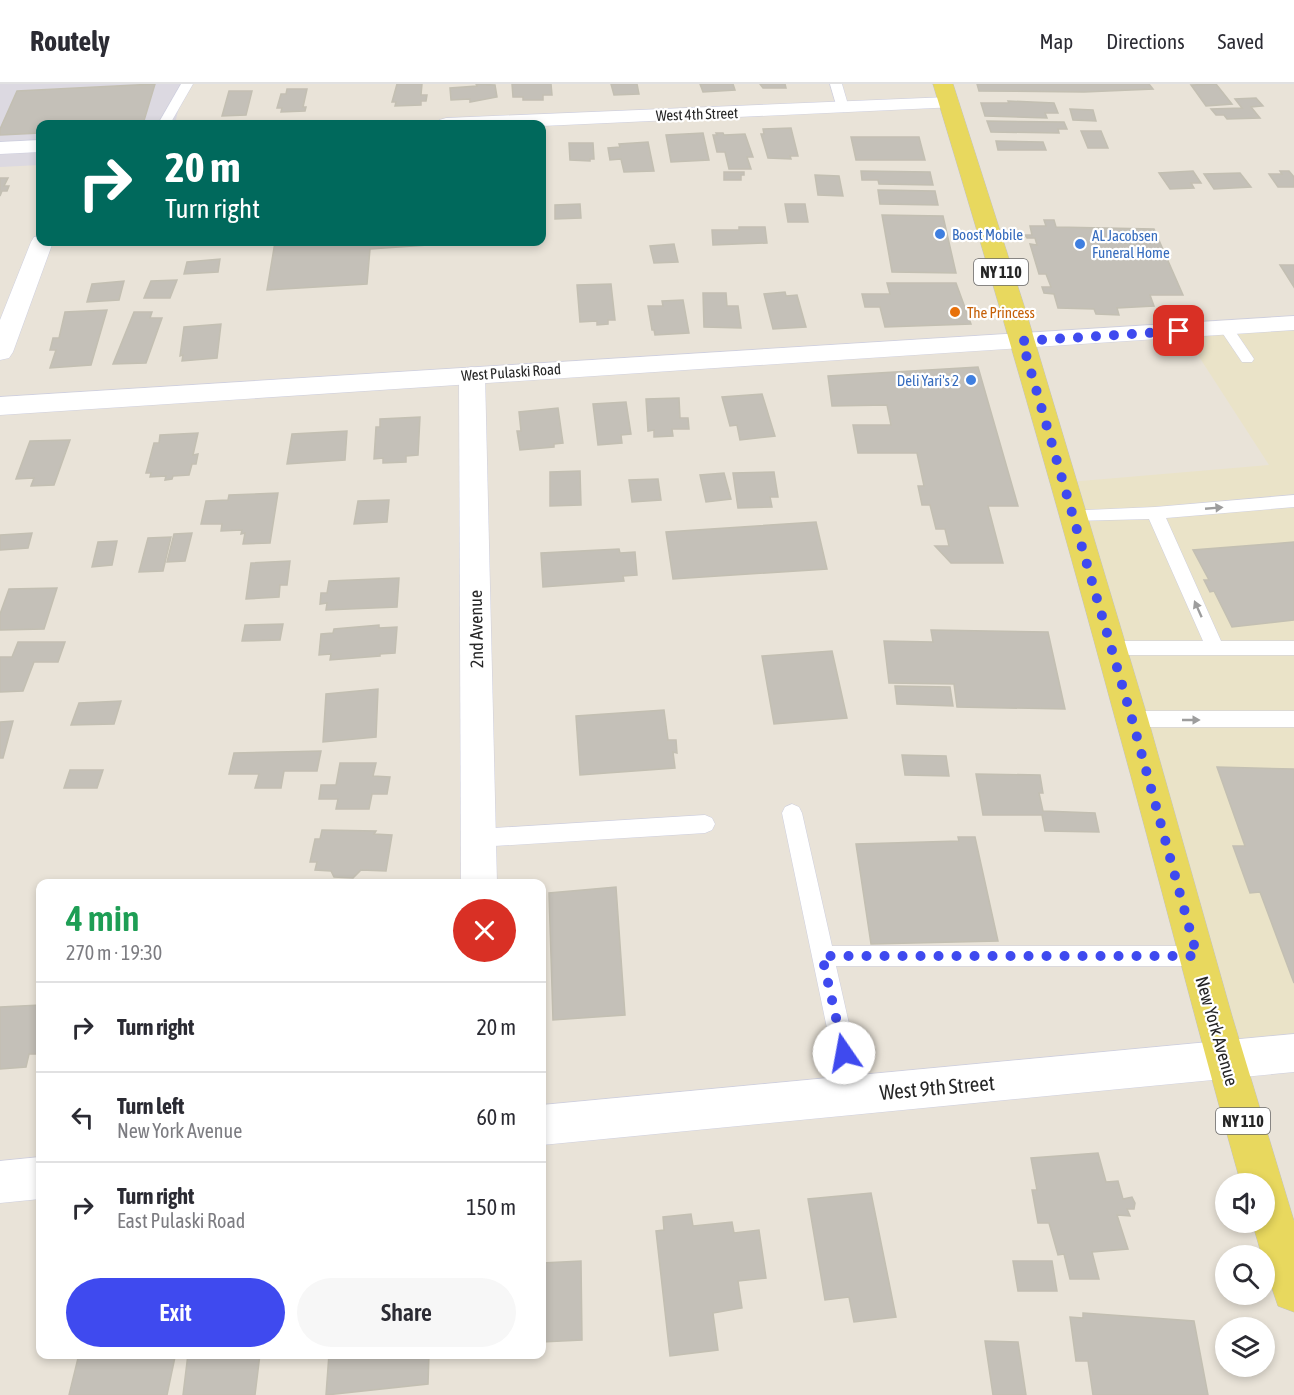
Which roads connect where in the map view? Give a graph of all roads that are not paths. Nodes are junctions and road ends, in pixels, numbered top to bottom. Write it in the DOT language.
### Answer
graph roads {
  1 [pos="187,84"];
  2 [pos="836,84"];
  3 [pos="946,94"];
  4 [pos="843,108"];
  5 [pos="166,120"];
  6 [pos="545,120"];
  7 [pos="36,146"];
  8 [pos="0,148"];
  9 [pos="40,246"];
  10 [pos="1294,323"];
  11 [pos="1226,327"];
  12 [pos="1022,341"];
  13 [pos="0,352"];
  14 [pos="1246,359"];
  15 [pos="472,375"];
  16 [pos="0,406"];
  17 [pos="1294,501"];
  18 [pos="1155,513"];
  19 [pos="1071,515"];
  20 [pos="1111,648"];
  21 [pos="1215,648"];
  22 [pos="1294,648"];
  23 [pos="1132,719"];
  24 [pos="1294,719"];
  25 [pos="792,813"];
  26 [pos="705,824"];
  27 [pos="478,838"];
  28 [pos="479,879"];
  29 [pos="822,956"];
  30 [pos="1197,956"];
  31 [pos="1294,1053"];
  32 [pos="1225,1059"];
  33 [pos="854,1095"];
  34 [pos="546,1125"];
  35 [pos="1259,1173"];
  36 [pos="36,1178"];
  37 [pos="0,1182"];
  38 [pos="1275,1229"];
  39 [pos="1294,1290"];
  1 -- 5 [label="lane"];
  2 -- 4 [label="lane"];
  3 -- 4 [label="street, West 4th Street"];
  3 -- 12 [label="main road, New York Avenue / NY 110"];
  4 -- 6 [label="street, West 4th Street"];
  7 -- 8 [label="street"];
  9 -- 13 [label="street"];
  10 -- 11 [label="street, West Pulaski Road"];
  11 -- 12 [label="street, West Pulaski Road"];
  11 -- 14 [label="lane"];
  12 -- 15 [label="street, West Pulaski Road"];
  12 -- 19 [label="main road, New York Avenue / NY 110"];
  15 -- 16 [label="street, West Pulaski Road"];
  15 -- 27 [label="street, 2nd Avenue"];
  18 -- 17 [label="lane, one-way"];
  18 -- 19 [label="lane"];
  21 -- 18 [label="lane, one-way"];
  19 -- 20 [label="main road, New York Avenue / NY 110"];
  20 -- 21 [label="lane"];
  20 -- 23 [label="main road, New York Avenue / NY 110"];
  21 -- 22 [label="lane"];
  23 -- 24 [label="lane, one-way"];
  23 -- 30 [label="main road, New York Avenue / NY 110"];
  25 -- 29 [label="lane"];
  26 -- 27 [label="lane"];
  27 -- 28 [label="street, 2nd Avenue"];
  29 -- 30 [label="lane"];
  29 -- 33 [label="lane"];
  30 -- 32 [label="main road, New York Avenue / NY 110"];
  31 -- 32 [label="street, West 9th Street"];
  32 -- 33 [label="street, West 9th Street"];
  32 -- 35 [label="main road, New York Avenue / NY 110"];
  33 -- 34 [label="street, West 9th Street"];
  36 -- 37 [label="street"];
  38 -- 39 [label="main road"];
}
